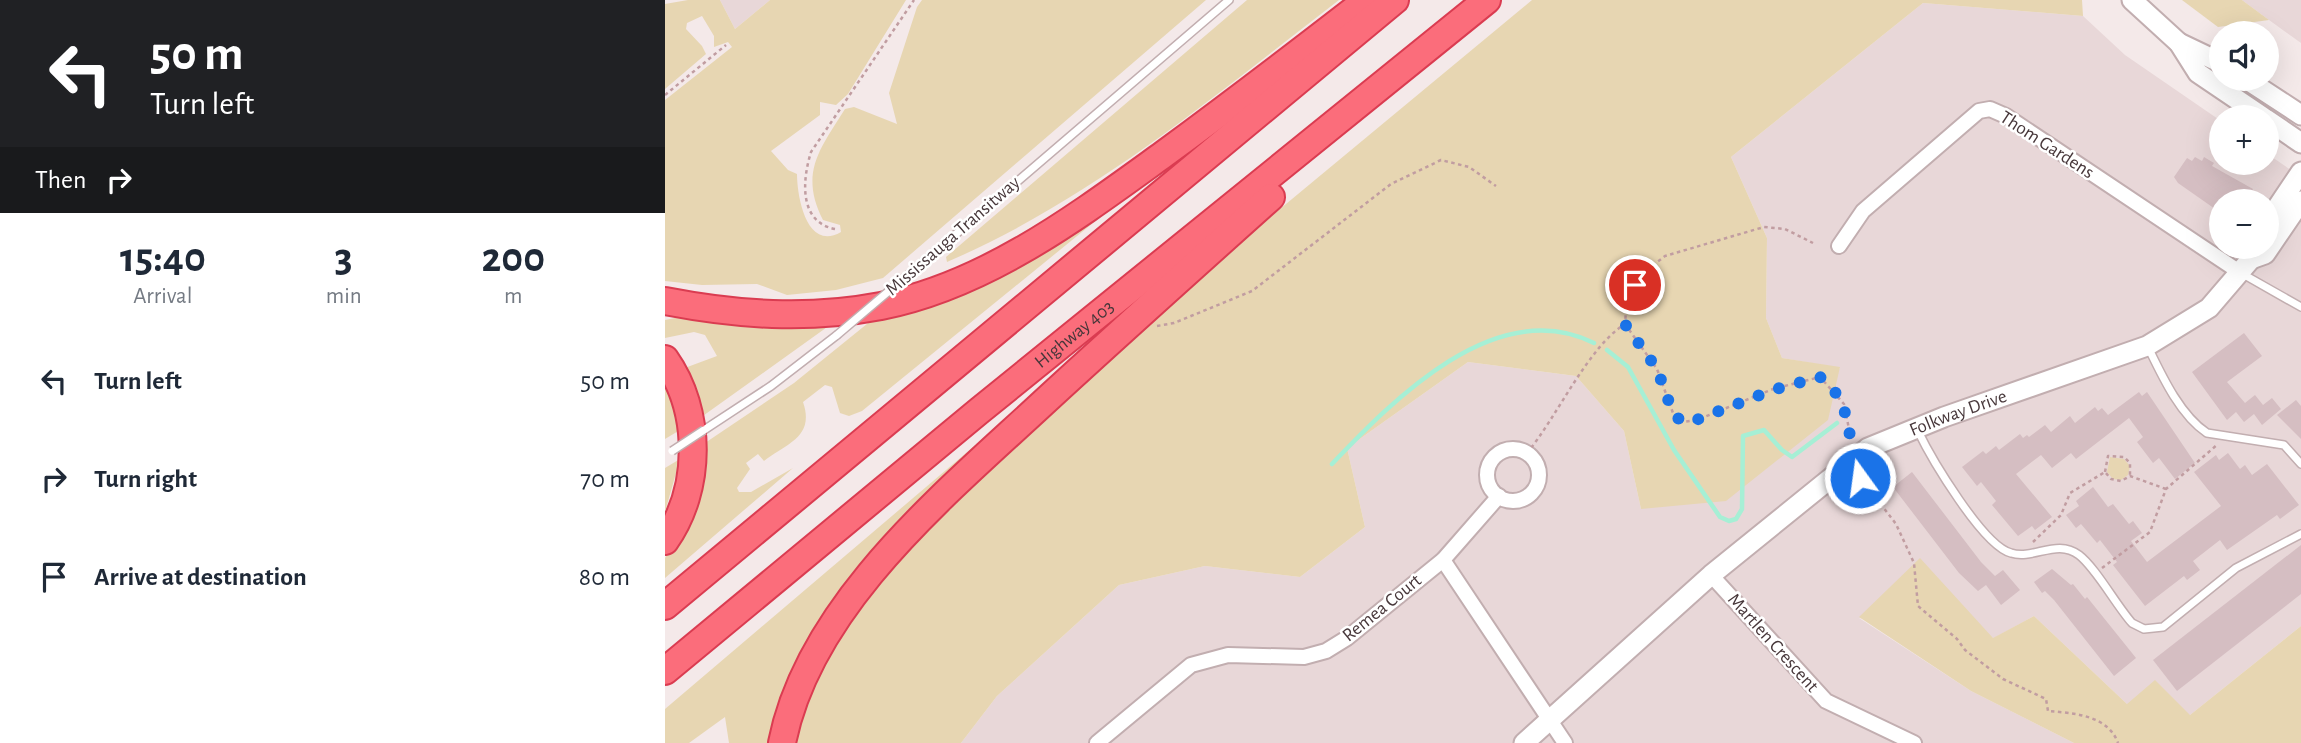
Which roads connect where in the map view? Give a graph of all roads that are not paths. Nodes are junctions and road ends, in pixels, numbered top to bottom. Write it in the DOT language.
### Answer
graph roads {
  1 [pos="1229,0"];
  2 [pos="1367,0"];
  3 [pos="1395,0"];
  4 [pos="1487,0"];
  5 [pos="2132,0"];
  6 [pos="2179,43"];
  7 [pos="2209,57"];
  8 [pos="2264,91"];
  9 [pos="2246,105"];
  10 [pos="2301,115"];
  11 [pos="2279,128"];
  12 [pos="1323,133"];
  13 [pos="2301,143"];
  14 [pos="2301,172"];
  15 [pos="2301,201"];
  16 [pos="2279,205"];
  17 [pos="1839,246"];
  18 [pos="2248,260"];
  19 [pos="665,301"];
  20 [pos="2301,307"];
  21 [pos="2147,346"];
  22 [pos="665,359"];
  23 [pos="1916,427"];
  24 [pos="668,453"];
  25 [pos="2301,464"];
  26 [pos="1499,496"];
  27 [pos="2301,534"];
  28 [pos="665,541"];
  29 [pos="1443,559"];
  30 [pos="1711,575"];
  31 [pos="665,606"];
  32 [pos="665,671"];
  33 [pos="1549,719"];
  34 [pos="782,743"];
  35 [pos="1097,743"];
  36 [pos="1524,743"];
  37 [pos="1565,743"];
  38 [pos="1914,743"];
  1 -- 24 [label="lane, Mississauga Transitway, bridge"];
  2 -- 19 [label="highway"];
  3 -- 31 [label="highway"];
  4 -- 12 [label="highway, Highway 403"];
  5 -- 6 [label="street"];
  6 -- 7 [label="street"];
  6 -- 9 [label="street"];
  8 -- 10 [label="street"];
  11 -- 13 [label="street"];
  12 -- 32 [label="highway, Highway 403"];
  12 -- 34 [label="highway"];
  14 -- 16 [label="street"];
  15 -- 18 [label="street, Folkway Drive"];
  17 -- 18 [label="street, Thom Gardens"];
  18 -- 20 [label="lane"];
  18 -- 21 [label="street, Folkway Drive"];
  21 -- 23 [label="street, Folkway Drive"];
  21 -- 25 [label="lane"];
  22 -- 28 [label="highway"];
  23 -- 27 [label="lane"];
  23 -- 30 [label="street, Folkway Drive"];
  26 -- 26 [label="street"];
  26 -- 29 [label="street, Remea Court"];
  29 -- 33 [label="street"];
  29 -- 35 [label="street, Remea Court"];
  30 -- 33 [label="street, Folkway Drive"];
  30 -- 38 [label="street, Martlen Crescent"];
  33 -- 36 [label="street, Folkway Drive"];
  33 -- 37 [label="street"];
}
